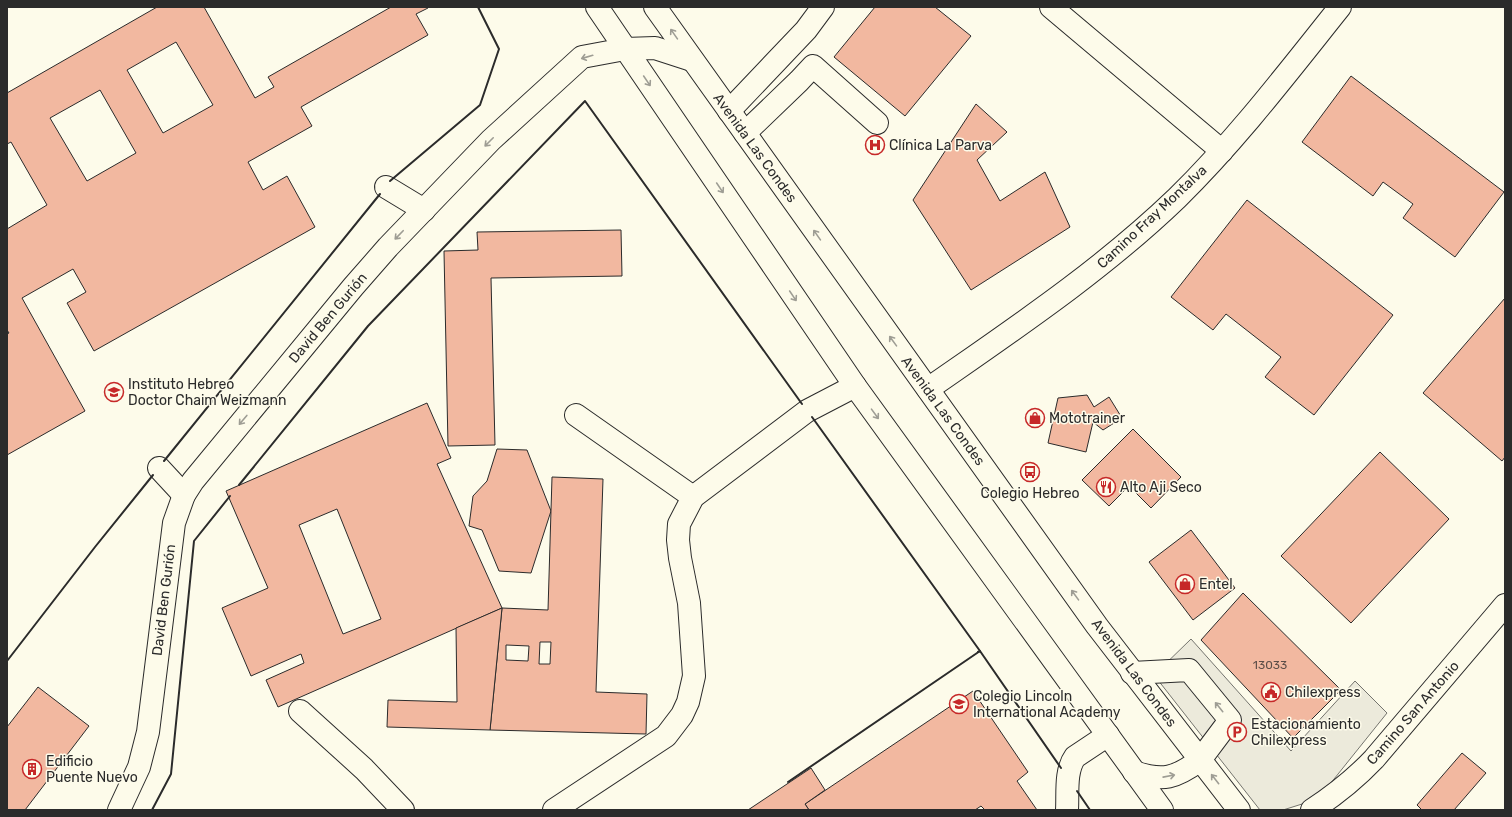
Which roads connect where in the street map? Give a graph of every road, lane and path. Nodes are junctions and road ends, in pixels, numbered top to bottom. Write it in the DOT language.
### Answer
graph roads {
  1 [pos="596,7"];
  2 [pos="655,7"];
  3 [pos="823,7"];
  4 [pos="1051,7"];
  5 [pos="1340,7"];
  6 [pos="625,49"];
  7 [pos="692,60"];
  8 [pos="729,111"];
  9 [pos="876,123"];
  10 [pos="745,133"];
  11 [pos="1222,151"];
  12 [pos="386,187"];
  13 [pos="424,210"];
  14 [pos="855,386"];
  15 [pos="928,389"];
  16 [pos="576,414"];
  17 [pos="158,468"];
  18 [pos="184,495"];
  19 [pos="693,497"];
  20 [pos="1505,605"];
  21 [pos="1132,673"];
  22 [pos="300,711"];
  23 [pos="1108,735"];
  24 [pos="1200,760"];
  25 [pos="1134,772"];
  26 [pos="119,810"];
  27 [pos="403,810"];
  28 [pos="554,810"];
  29 [pos="1067,810"];
  30 [pos="1162,810"];
  31 [pos="1239,810"];
  32 [pos="1312,810"];
  1 -- 6 [label="main road"];
  7 -- 2 [label="main road, Avenida Las Condes, one-way"];
  3 -- 8 [label="main road"];
  4 -- 11 [label="main road"];
  5 -- 11 [label="main road, Camino Fray Montalva"];
  6 -- 7 [label="main road, David Ben Gurión"];
  6 -- 13 [label="main road, David Ben Gurión, one-way"];
  6 -- 14 [label="main road, one-way"];
  7 -- 8 [label="main road, Avenida Las Condes"];
  8 -- 10 [label="main road, Avenida Las Condes"];
  9 -- 10 [label="main road"];
  15 -- 10 [label="main road, Avenida Las Condes, one-way"];
  11 -- 15 [label="main road, Camino Fray Montalva"];
  12 -- 13 [label="main road"];
  13 -- 18 [label="main road, David Ben Gurión, one-way"];
  14 -- 19 [label="main road"];
  14 -- 23 [label="main road, one-way"];
  21 -- 15 [label="main road, Avenida Las Condes, one-way"];
  16 -- 19 [label="main road"];
  17 -- 18 [label="main road"];
  18 -- 26 [label="main road, David Ben Gurión"];
  19 -- 28 [label="main road"];
  20 -- 32 [label="main road, Camino San Antonio"];
  21 -- 24 [label="main road, Avenida Las Condes"];
  24 -- 21 [label="main road, one-way"];
  22 -- 27 [label="main road"];
  23 -- 25 [label="main road"];
  23 -- 29 [label="main road"];
  25 -- 24 [label="main road, one-way"];
  31 -- 24 [label="main road, Avenida Las Condes, one-way"];
  25 -- 30 [label="main road"];
}
